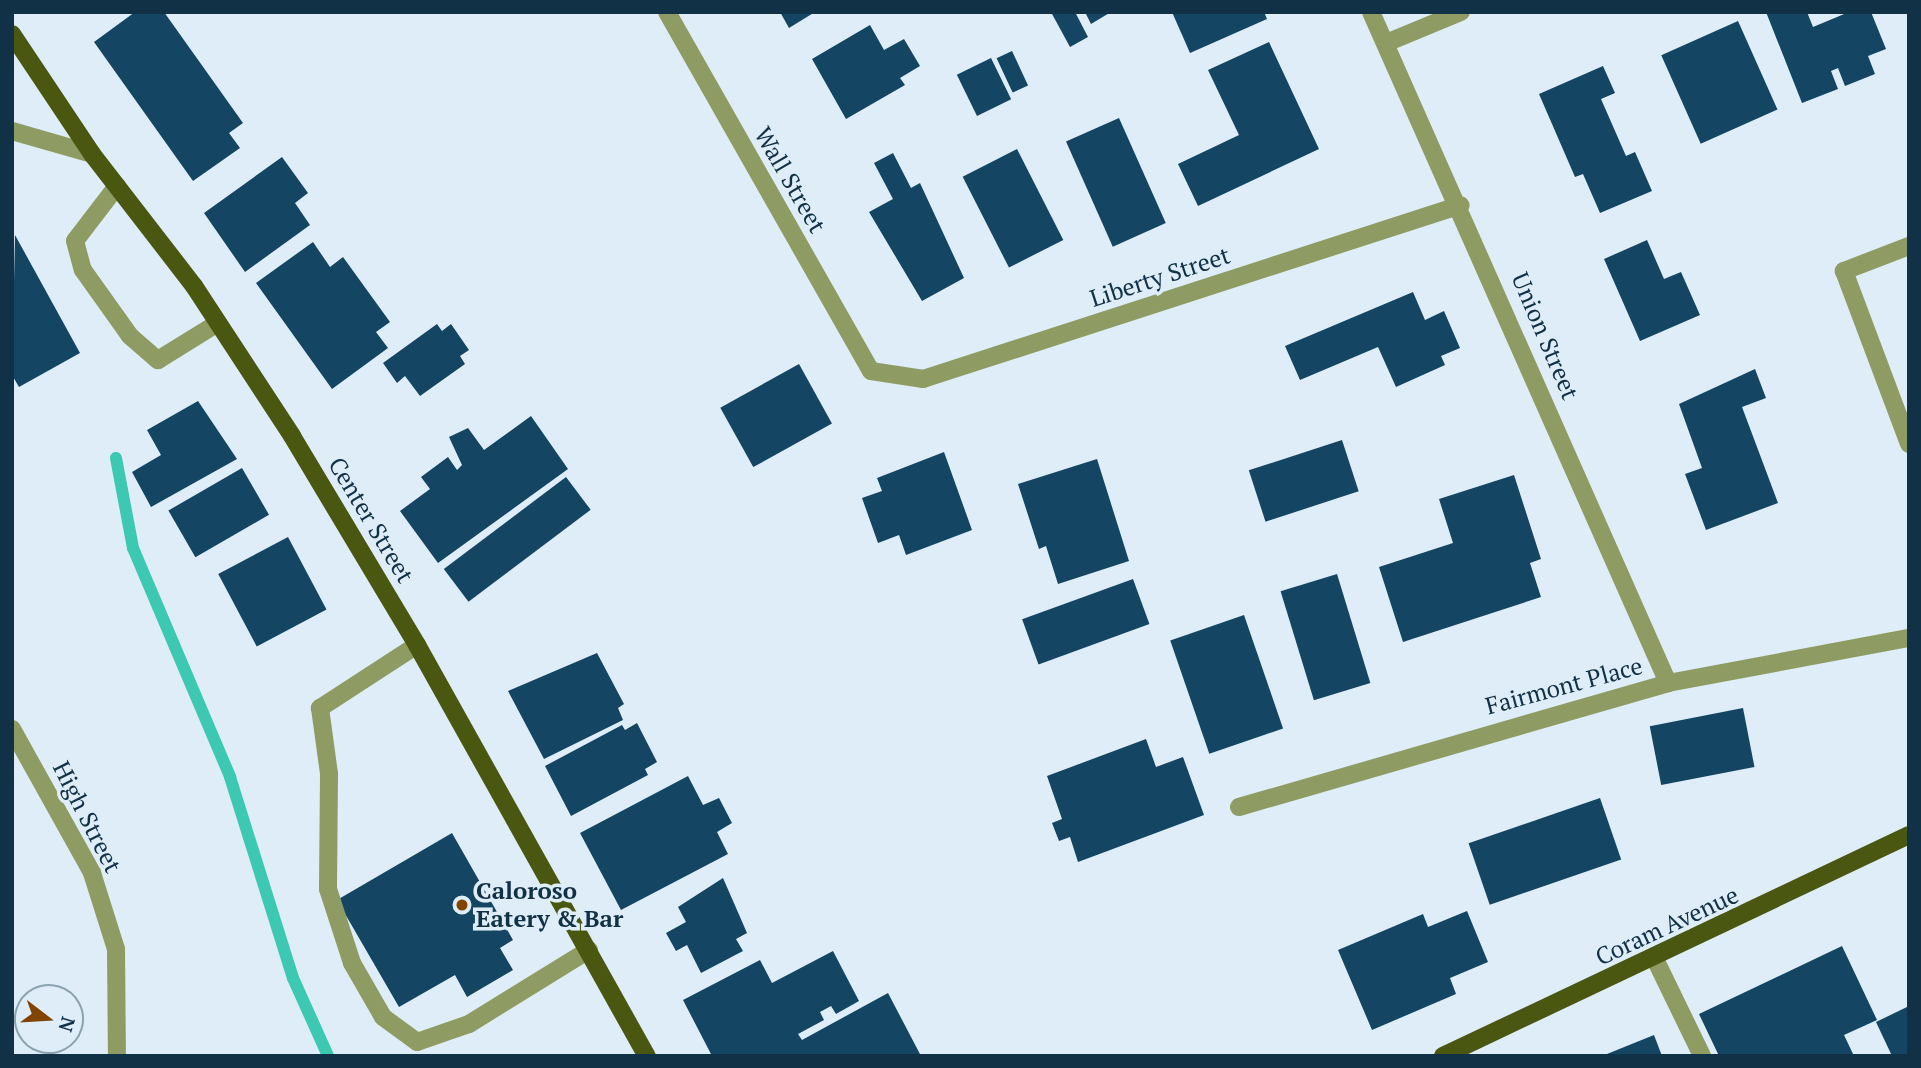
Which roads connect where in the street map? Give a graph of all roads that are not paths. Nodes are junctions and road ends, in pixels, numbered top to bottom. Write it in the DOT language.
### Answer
graph roads {
  1 [pos="667,12"];
  2 [pos="1371,12"];
  3 [pos="1461,12"];
  4 [pos="12,34"];
  5 [pos="1386,43"];
  6 [pos="12,131"];
  7 [pos="92,154"];
  8 [pos="117,186"];
  9 [pos="1461,205"];
  10 [pos="1909,246"];
  11 [pos="218,323"];
  12 [pos="871,371"];
  13 [pos="1909,444"];
  14 [pos="1909,638"];
  15 [pos="417,645"];
  16 [pos="1668,683"];
  17 [pos="12,729"];
  18 [pos="1238,807"];
  19 [pos="1909,835"];
  20 [pos="589,950"];
  21 [pos="1655,959"];
  22 [pos="117,1056"];
  23 [pos="647,1056"];
  24 [pos="1443,1056"];
  25 [pos="1702,1056"];
  1 -- 12 [label="street, Wall Street"];
  2 -- 5 [label="street, Union Street"];
  3 -- 5 [label="street"];
  4 -- 7 [label="main road, Center Street"];
  5 -- 9 [label="street, Union Street"];
  6 -- 7 [label="street"];
  7 -- 8 [label="main road, Center Street"];
  8 -- 11 [label="main road, Center Street"];
  8 -- 11 [label="street"];
  9 -- 12 [label="street, Liberty Street"];
  9 -- 16 [label="street, Union Street"];
  10 -- 13 [label="street"];
  11 -- 15 [label="main road, Center Street"];
  14 -- 16 [label="street, Fairmont Place"];
  15 -- 20 [label="main road, Center Street"];
  15 -- 20 [label="street"];
  16 -- 18 [label="street, Fairmont Place"];
  17 -- 22 [label="street, High Street"];
  19 -- 21 [label="main road, Coram Avenue"];
  20 -- 23 [label="main road, Center Street"];
  21 -- 24 [label="main road, Coram Avenue"];
  21 -- 25 [label="street"];
}
